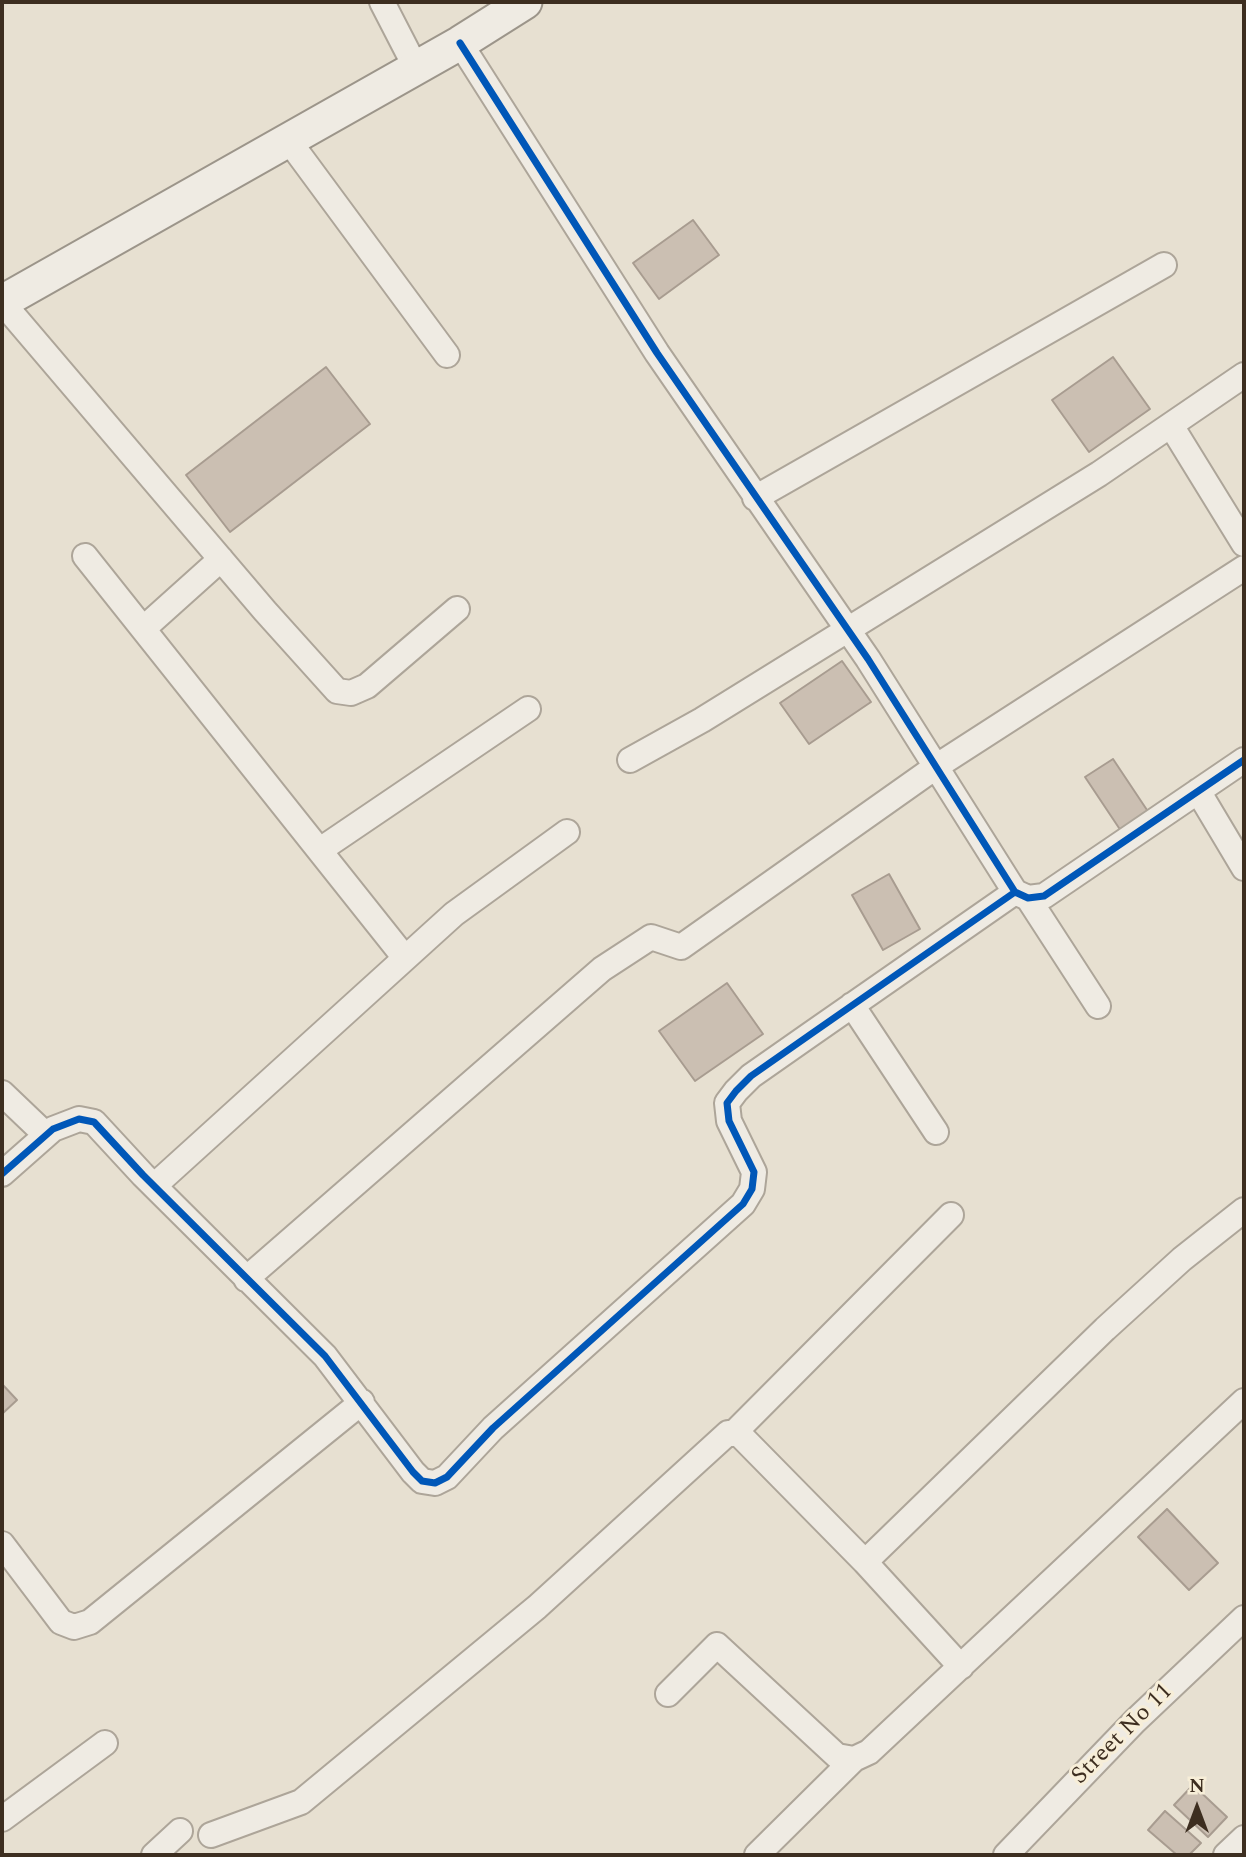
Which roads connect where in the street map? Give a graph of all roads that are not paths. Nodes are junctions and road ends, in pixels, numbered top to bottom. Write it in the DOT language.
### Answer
graph roads {
  1 [pos="382,2"];
  2 [pos="525,2"];
  3 [pos="460,43"];
  4 [pos="416,68"];
  5 [pos="289,141"];
  6 [pos="1164,265"];
  7 [pos="2,302"];
  8 [pos="447,355"];
  9 [pos="1244,375"];
  10 [pos="1172,427"];
  11 [pos="755,498"];
  12 [pos="1244,544"];
  13 [pos="85,556"];
  14 [pos="221,559"];
  15 [pos="1244,568"];
  16 [pos="457,609"];
  17 [pos="143,629"];
  18 [pos="847,630"];
  19 [pos="528,709"];
  20 [pos="630,760"];
  21 [pos="1244,760"];
  22 [pos="936,766"];
  23 [pos="1198,791"];
  24 [pos="567,832"];
  25 [pos="320,850"];
  26 [pos="1244,869"];
  27 [pos="1022,895"];
  28 [pos="405,958"];
  29 [pos="852,1005"];
  30 [pos="1098,1006"];
  31 [pos="2,1093"];
  32 [pos="936,1132"];
  33 [pos="46,1135"];
  34 [pos="2,1174"];
  35 [pos="154,1186"];
  36 [pos="1244,1210"];
  37 [pos="951,1215"];
  38 [pos="246,1279"];
  39 [pos="1244,1401"];
  40 [pos="362,1402"];
  41 [pos="733,1434"];
  42 [pos="2,1544"];
  43 [pos="865,1562"];
  44 [pos="1244,1618"];
  45 [pos="961,1667"];
  46 [pos="668,1694"];
  47 [pos="105,1743"];
  48 [pos="855,1759"];
  49 [pos="2,1819"];
  50 [pos="180,1831"];
  51 [pos="211,1835"];
  52 [pos="1244,1838"];
  53 [pos="154,1855"];
  54 [pos="757,1855"];
  55 [pos="1006,1855"];
  56 [pos="1226,1855"];
  1 -- 4 [label="street"];
  2 -- 3 [label="street"];
  3 -- 4 [label="street"];
  3 -- 11 [label="street"];
  4 -- 5 [label="street"];
  5 -- 7 [label="street"];
  5 -- 8 [label="street"];
  6 -- 11 [label="street"];
  7 -- 14 [label="street"];
  9 -- 10 [label="street"];
  10 -- 12 [label="street"];
  10 -- 18 [label="street"];
  11 -- 18 [label="street"];
  13 -- 17 [label="street"];
  14 -- 16 [label="street"];
  14 -- 17 [label="street"];
  15 -- 22 [label="street"];
  17 -- 25 [label="street"];
  18 -- 20 [label="street"];
  18 -- 22 [label="street"];
  19 -- 25 [label="street"];
  21 -- 23 [label="street"];
  22 -- 27 [label="street"];
  22 -- 38 [label="street"];
  23 -- 26 [label="street"];
  23 -- 27 [label="street"];
  24 -- 28 [label="street"];
  25 -- 28 [label="street"];
  27 -- 29 [label="street"];
  27 -- 30 [label="street"];
  28 -- 35 [label="street"];
  29 -- 32 [label="street"];
  29 -- 40 [label="street"];
  31 -- 33 [label="street"];
  33 -- 34 [label="street"];
  33 -- 35 [label="street"];
  35 -- 38 [label="street"];
  36 -- 43 [label="street"];
  37 -- 41 [label="street"];
  38 -- 40 [label="street"];
  39 -- 45 [label="street"];
  40 -- 42 [label="street"];
  41 -- 43 [label="street"];
  41 -- 51 [label="street"];
  43 -- 45 [label="street"];
  44 -- 55 [label="street, Street No 11"];
  45 -- 48 [label="street"];
  46 -- 48 [label="street"];
  47 -- 49 [label="street"];
  48 -- 54 [label="street"];
  50 -- 53 [label="street"];
  52 -- 56 [label="street"];
}
